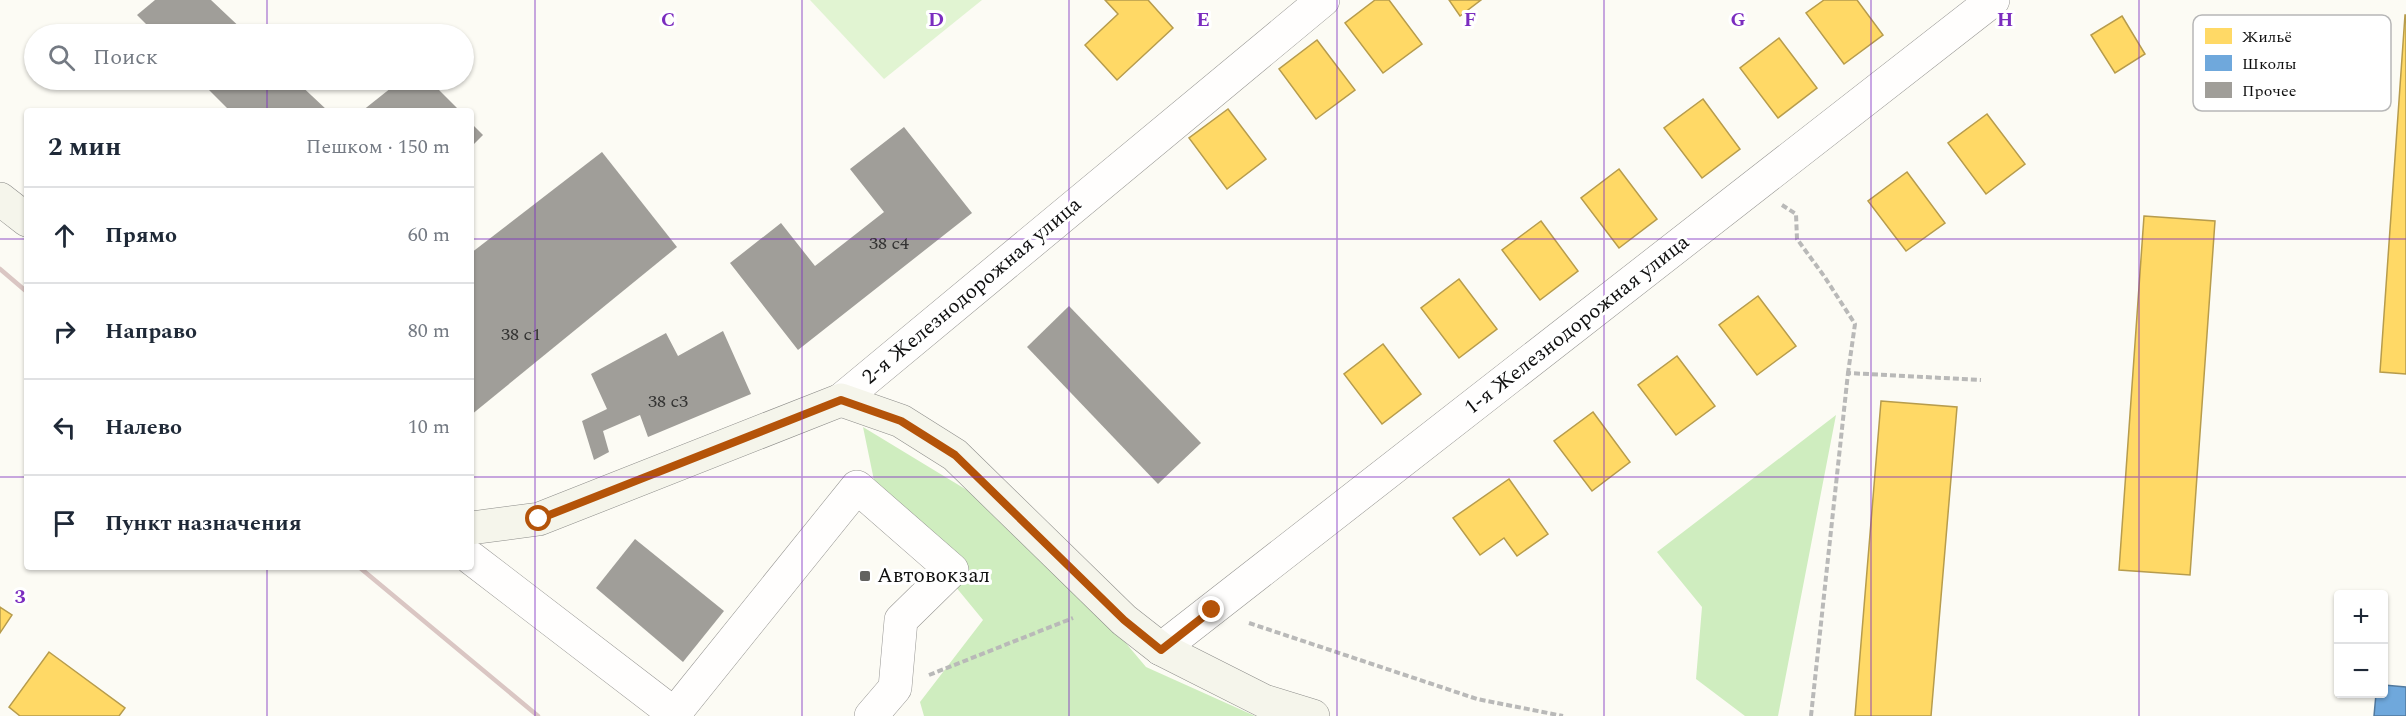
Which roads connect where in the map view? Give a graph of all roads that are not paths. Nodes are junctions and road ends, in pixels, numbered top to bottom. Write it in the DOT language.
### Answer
graph roads {
  1 [pos="1323,0"];
  2 [pos="1993,0"];
  3 [pos="0,199"];
  4 [pos="24,218"];
  5 [pos="841,400"];
  6 [pos="474,528"];
  7 [pos="474,560"];
  8 [pos="1161,650"];
  9 [pos="676,715"];
  10 [pos="871,716"];
  11 [pos="1313,716"];
  1 -- 5 [label="street, 2-я Железнодорожная улица"];
  2 -- 8 [label="street, 1-я Железнодорожная улица"];
  3 -- 4 [label="street"];
  5 -- 6 [label="street, 2-я Железнодорожная улица"];
  5 -- 8 [label="street"];
  7 -- 9 [label="street"];
  8 -- 11 [label="street"];
  9 -- 10 [label="street"];
}
